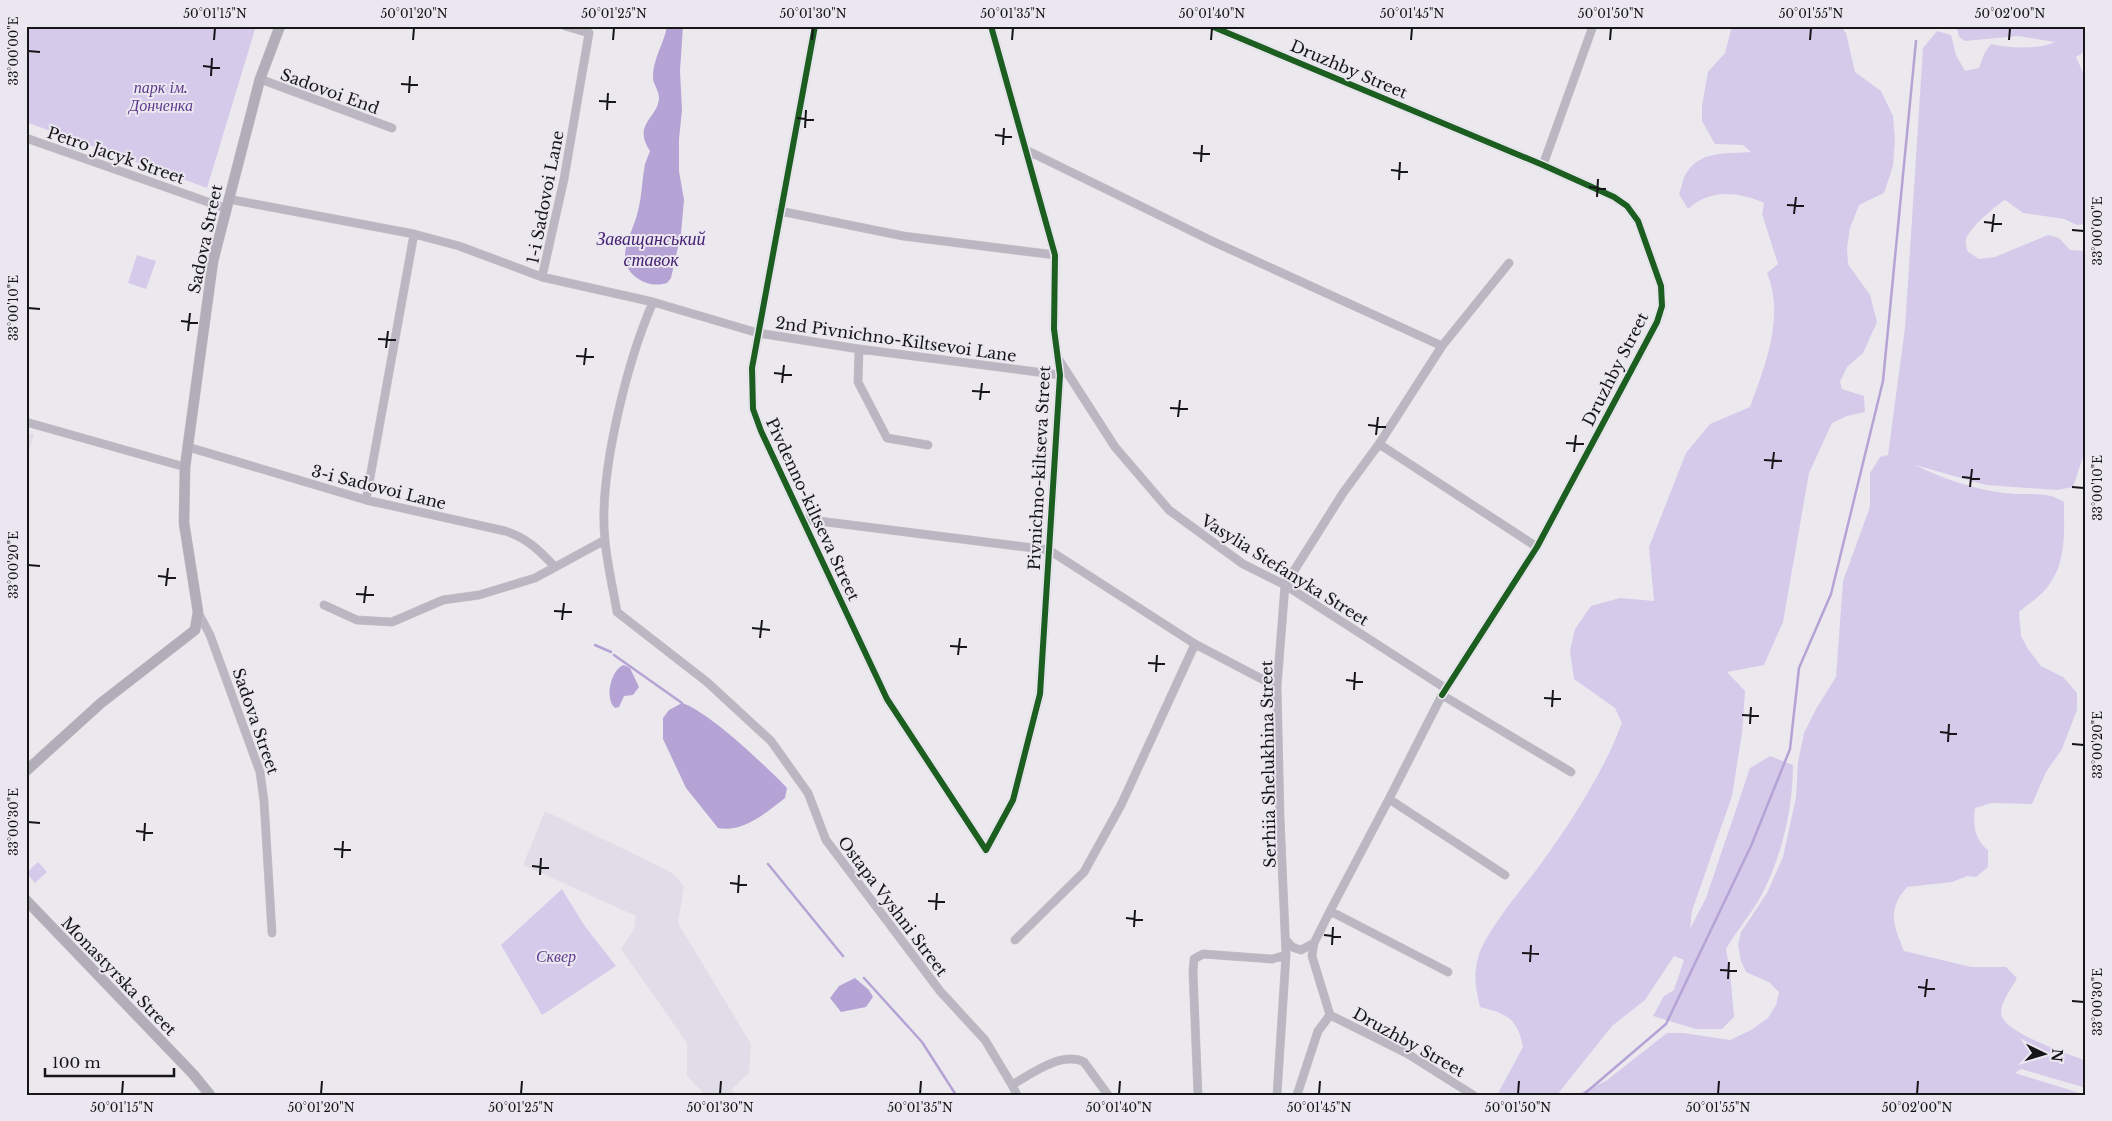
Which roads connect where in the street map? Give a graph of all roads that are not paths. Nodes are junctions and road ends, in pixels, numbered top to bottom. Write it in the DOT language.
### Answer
graph roads {
  1 [pos="280,26"];
  2 [pos="565,26"];
  3 [pos="815,26"];
  4 [pos="991,26"];
  5 [pos="1211,26"];
  6 [pos="1593,26"];
  7 [pos="260,79"];
  8 [pos="392,128"];
  9 [pos="26,138"];
  10 [pos="1026,150"];
  11 [pos="1543,165"];
  12 [pos="227,203"];
  13 [pos="780,211"];
  14 [pos="414,234"];
  15 [pos="1055,255"];
  16 [pos="1508,263"];
  17 [pos="542,277"];
  18 [pos="653,302"];
  19 [pos="758,333"];
  20 [pos="1442,346"];
  21 [pos="859,349"];
  22 [pos="1058,357"];
  23 [pos="1060,375"];
  24 [pos="26,422"];
  25 [pos="1379,444"];
  26 [pos="928,445"];
  27 [pos="188,448"];
  28 [pos="185,467"];
  29 [pos="366,500"];
  30 [pos="803,519"];
  31 [pos="605,540"];
  32 [pos="1537,547"];
  33 [pos="1048,550"];
  34 [pos="555,567"];
  35 [pos="1285,585"];
  36 [pos="324,606"];
  37 [pos="198,618"];
  38 [pos="1194,644"];
  39 [pos="1277,687"];
  40 [pos="1444,691"];
  41 [pos="26,772"];
  42 [pos="1571,772"];
  43 [pos="1389,799"];
  44 [pos="986,850"];
  45 [pos="1505,875"];
  46 [pos="26,900"];
  47 [pos="1330,911"];
  48 [pos="272,933"];
  49 [pos="1015,940"];
  50 [pos="1286,940"];
  51 [pos="1314,943"];
  52 [pos="1286,955"];
  53 [pos="1448,972"];
  54 [pos="1330,1015"];
  55 [pos="1012,1085"];
  56 [pos="210,1095"];
  57 [pos="1016,1095"];
  58 [pos="1108,1095"];
  59 [pos="1198,1095"];
  60 [pos="1277,1095"];
  61 [pos="1297,1095"];
  62 [pos="1473,1095"];
  1 -- 7 [label="main road, Sadova Street"];
  2 -- 17 [label="street, 1-i Sadovoi Lane"];
  3 -- 13 [label="street, Pivdenno-kiltseva Street"];
  4 -- 10 [label="street, Pivnichno-kiltseva Street"];
  5 -- 11 [label="street, Druzhby Street"];
  6 -- 11 [label="street"];
  7 -- 8 [label="street, Sadovoi End"];
  7 -- 12 [label="main road, Sadova Street"];
  9 -- 12 [label="street, Petro Jacyk Street"];
  10 -- 15 [label="street, Pivnichno-kiltseva Street"];
  10 -- 20 [label="street"];
  11 -- 32 [label="street, Druzhby Street"];
  12 -- 14 [label="street, 1-i Sadovoi Lane"];
  12 -- 27 [label="main road, Sadova Street"];
  13 -- 15 [label="street"];
  13 -- 19 [label="street, Pivdenno-kiltseva Street"];
  14 -- 17 [label="street, 1-i Sadovoi Lane"];
  14 -- 29 [label="street"];
  15 -- 22 [label="street, Pivnichno-kiltseva Street"];
  16 -- 20 [label="street, Serhiia Shelukhina Street"];
  17 -- 18 [label="street, 2nd Pivnichno-Kiltsevoi Lane"];
  18 -- 19 [label="street, 2nd Pivnichno-Kiltsevoi Lane"];
  18 -- 31 [label="street, Ostapa Vyshni Street"];
  19 -- 21 [label="street, 2nd Pivnichno-Kiltsevoi Lane"];
  19 -- 30 [label="street, Pivdenno-kiltseva Street"];
  20 -- 25 [label="street, Serhiia Shelukhina Street"];
  21 -- 23 [label="street, 2nd Pivnichno-Kiltsevoi Lane"];
  21 -- 26 [label="street"];
  22 -- 23 [label="street, Pivnichno-kiltseva Street"];
  22 -- 35 [label="street, Vasylia Stefanyka Street"];
  23 -- 33 [label="street, Pivnichno-kiltseva Street"];
  24 -- 28 [label="street"];
  25 -- 32 [label="street"];
  25 -- 35 [label="street, Serhiia Shelukhina Street"];
  27 -- 28 [label="main road, Sadova Street"];
  27 -- 29 [label="street, 3-i Sadovoi Lane"];
  28 -- 37 [label="main road, Sadova Street"];
  29 -- 34 [label="street, 3-i Sadovoi Lane"];
  30 -- 33 [label="street"];
  30 -- 44 [label="street, Pivdenno-kiltseva Street"];
  31 -- 34 [label="street"];
  31 -- 55 [label="street, Ostapa Vyshni Street"];
  32 -- 40 [label="street, Druzhby Street"];
  33 -- 38 [label="street"];
  33 -- 44 [label="street, Pivnichno-kiltseva Street"];
  34 -- 36 [label="street"];
  35 -- 39 [label="street, Serhiia Shelukhina Street"];
  35 -- 40 [label="street, Vasylia Stefanyka Street"];
  37 -- 41 [label="main road"];
  37 -- 48 [label="street, Sadova Street"];
  38 -- 39 [label="street"];
  38 -- 49 [label="street"];
  39 -- 50 [label="street, Serhiia Shelukhina Street"];
  40 -- 42 [label="street"];
  40 -- 43 [label="street, Druzhby Street"];
  43 -- 45 [label="street"];
  43 -- 47 [label="street, Druzhby Street"];
  46 -- 56 [label="main road, Monastyrska Street"];
  47 -- 51 [label="street, Druzhby Street"];
  47 -- 53 [label="street"];
  50 -- 51 [label="street"];
  50 -- 52 [label="street, Serhiia Shelukhina Street"];
  51 -- 54 [label="street, Druzhby Street"];
  52 -- 59 [label="street"];
  52 -- 60 [label="street, Serhiia Shelukhina Street"];
  54 -- 61 [label="street, Druzhby Street"];
  54 -- 62 [label="street, Druzhby Street"];
  55 -- 57 [label="street, Ostapa Vyshni Street"];
  55 -- 58 [label="street"];
}
